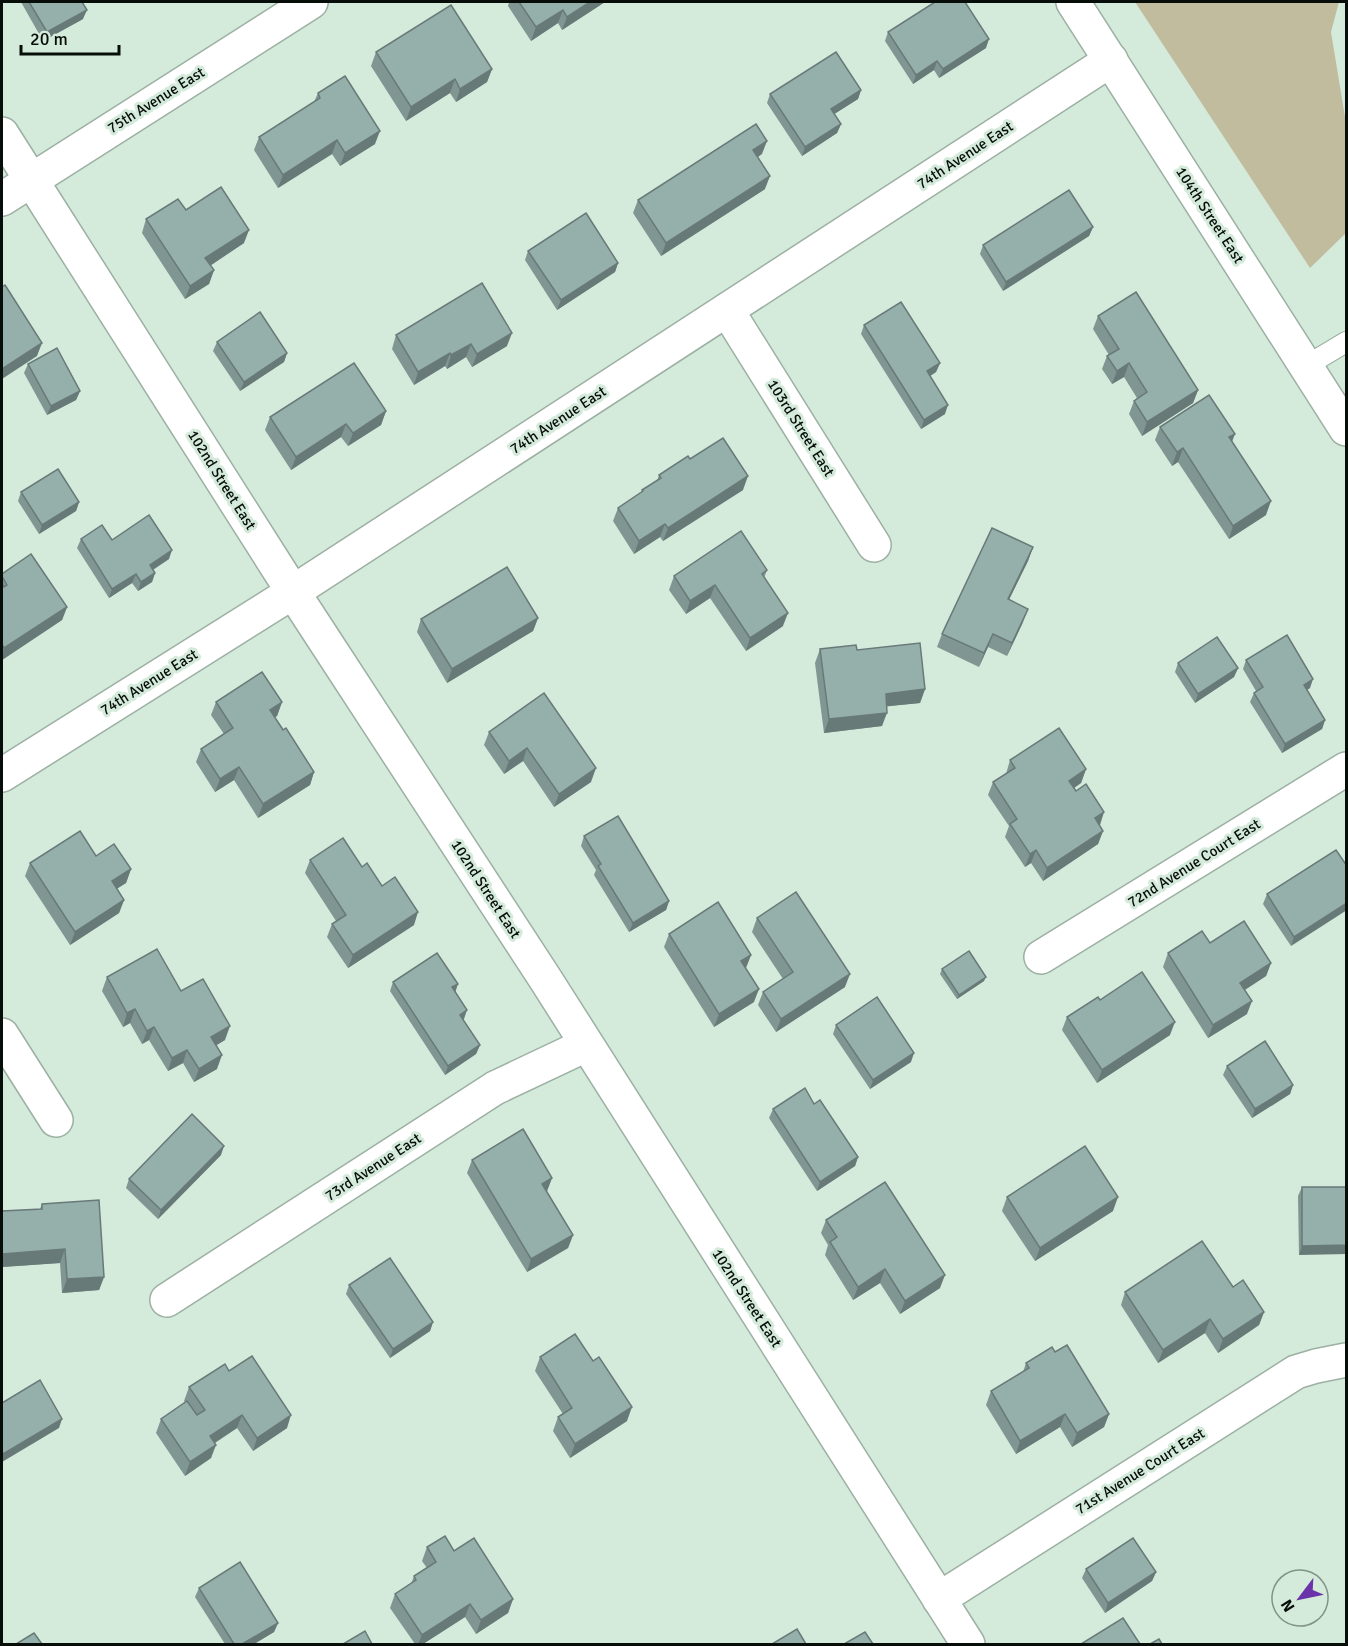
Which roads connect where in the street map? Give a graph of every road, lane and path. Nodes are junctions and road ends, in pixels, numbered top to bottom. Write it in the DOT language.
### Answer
graph roads {
  1 [pos="311,2"];
  2 [pos="1073,2"];
  3 [pos="1111,60"];
  4 [pos="2,134"];
  5 [pos="31,180"];
  6 [pos="2,199"];
  7 [pos="727,310"];
  8 [pos="1347,342"];
  9 [pos="1306,366"];
  10 [pos="1347,429"];
  11 [pos="874,546"];
  12 [pos="293,592"];
  13 [pos="1347,769"];
  14 [pos="2,775"];
  15 [pos="1041,957"];
  16 [pos="2,1035"];
  17 [pos="586,1045"];
  18 [pos="56,1120"];
  19 [pos="167,1300"];
  20 [pos="1347,1360"];
  21 [pos="939,1599"];
  22 [pos="968,1644"];
  1 -- 5 [label="street, 75th Avenue East"];
  2 -- 3 [label="street, 104th Street East"];
  3 -- 7 [label="street, 74th Avenue East"];
  3 -- 9 [label="street, 104th Street East"];
  4 -- 5 [label="street, 102nd Street East"];
  5 -- 6 [label="street, 75th Avenue East"];
  5 -- 12 [label="street, 102nd Street East"];
  7 -- 11 [label="street, 103rd Street East"];
  7 -- 12 [label="street, 74th Avenue East"];
  8 -- 9 [label="lane"];
  9 -- 10 [label="street, 104th Street East"];
  12 -- 14 [label="street, 74th Avenue East"];
  12 -- 17 [label="street, 102nd Street East"];
  13 -- 15 [label="street, 72nd Avenue Court East"];
  16 -- 18 [label="street"];
  17 -- 19 [label="street, 73rd Avenue East"];
  17 -- 21 [label="street, 102nd Street East"];
  20 -- 21 [label="street, 71st Avenue Court East"];
  21 -- 22 [label="street, 102nd Street East"];
}
